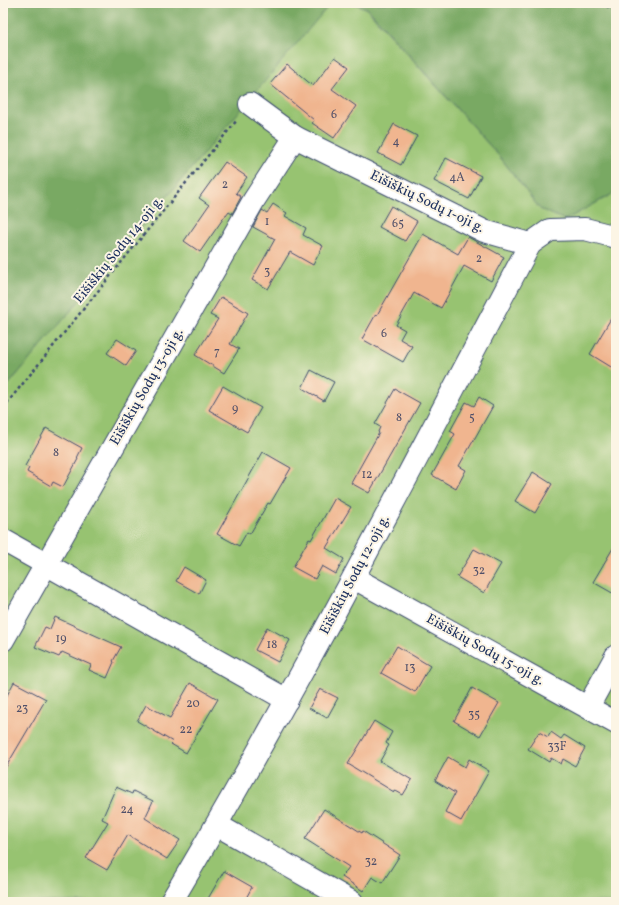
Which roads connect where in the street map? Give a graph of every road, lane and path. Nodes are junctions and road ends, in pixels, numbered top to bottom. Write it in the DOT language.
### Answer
graph roads {
  1 [pos="602,3"];
  2 [pos="616,12"];
  3 [pos="250,104"];
  4 [pos="295,137"];
  5 [pos="616,237"];
  6 [pos="530,244"];
  7 [pos="3,408"];
  8 [pos="3,540"];
  9 [pos="46,564"];
  10 [pos="354,578"];
  11 [pos="3,640"];
  12 [pos="616,656"];
  13 [pos="287,700"];
  14 [pos="588,707"];
  15 [pos="616,722"];
  16 [pos="217,825"];
  17 [pos="171,902"];
  18 [pos="352,902"];
  1 -- 2 [label="path"];
  3 -- 4 [label="street, Eišiškių Sodų 1-oji g."];
  3 -- 7 [label="path, Eišiškių Sodų 14-oji g."];
  4 -- 6 [label="street, Eišiškių Sodų 1-oji g."];
  4 -- 9 [label="street, Eišiškių Sodų 13-oji g."];
  5 -- 6 [label="street"];
  6 -- 10 [label="street, Eišiškių Sodų 12-oji g."];
  8 -- 9 [label="street"];
  9 -- 11 [label="street, Eišiškių Sodų 13-oji g."];
  9 -- 13 [label="street"];
  10 -- 13 [label="street, Eišiškių Sodų 12-oji g."];
  10 -- 14 [label="street, Eišiškių Sodų 15-oji g."];
  12 -- 14 [label="street"];
  13 -- 16 [label="street, Eišiškių Sodų 12-oji g."];
  14 -- 15 [label="street, Eišiškių Sodų 15-oji g."];
  16 -- 17 [label="street, Eišiškių Sodų 12-oji g."];
  16 -- 18 [label="street"];
}
